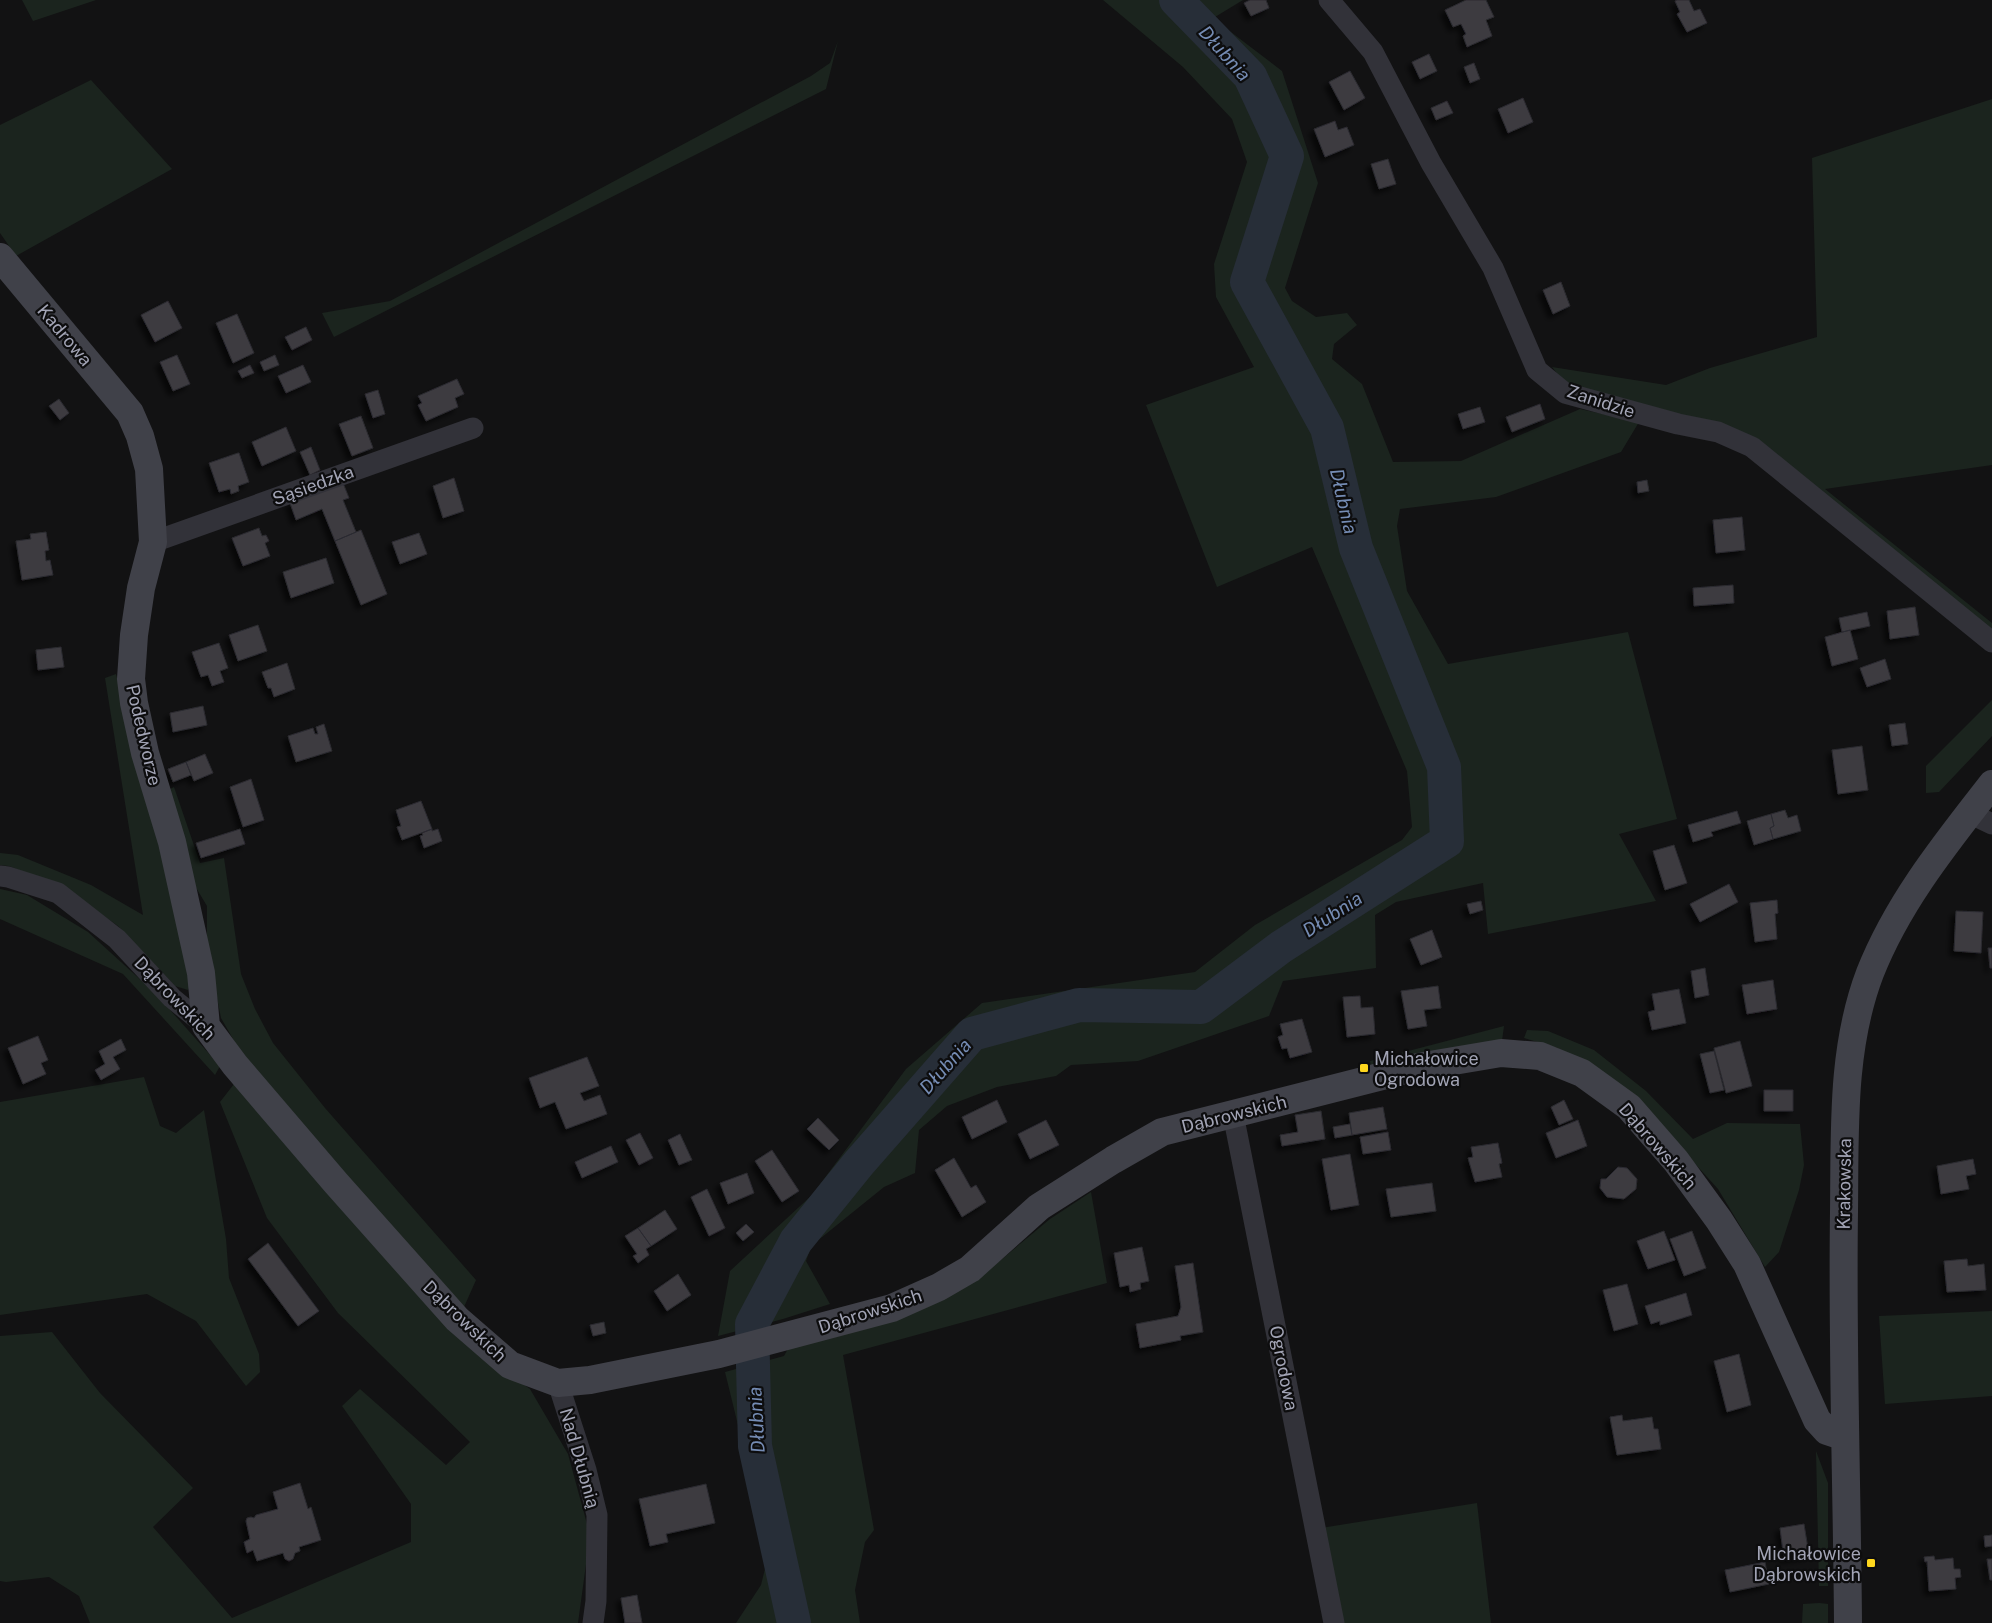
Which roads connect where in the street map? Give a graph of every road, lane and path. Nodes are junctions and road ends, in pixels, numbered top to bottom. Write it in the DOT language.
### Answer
graph roads {
  1 [pos="1329,0"];
  2 [pos="0,257"];
  3 [pos="130,413"];
  4 [pos="473,428"];
  5 [pos="153,542"];
  6 [pos="1992,642"];
  7 [pos="1992,784"];
  8 [pos="1981,819"];
  9 [pos="0,876"];
  10 [pos="206,1026"];
  11 [pos="1233,1114"];
  12 [pos="558,1383"];
  13 [pos="1845,1437"];
  14 [pos="593,1623"];
  15 [pos="1334,1623"];
  16 [pos="1848,1623"];
  1 -- 6 [label="street, Zanidzie"];
  2 -- 3 [label="street, Kadrowa"];
  3 -- 5 [label="street, Podedworze"];
  4 -- 5 [label="street, Sąsiedzka"];
  5 -- 10 [label="street, Podedworze"];
  7 -- 8 [label="street, Krakowska"];
  8 -- 13 [label="street, Krakowska"];
  9 -- 10 [label="street, Dąbrowskich"];
  10 -- 12 [label="street, Dąbrowskich"];
  11 -- 12 [label="street, Dąbrowskich"];
  11 -- 13 [label="street, Dąbrowskich"];
  11 -- 15 [label="street, Ogrodowa"];
  12 -- 14 [label="street, Nad Dłubnią"];
  13 -- 16 [label="street, Krakowska"];
}
